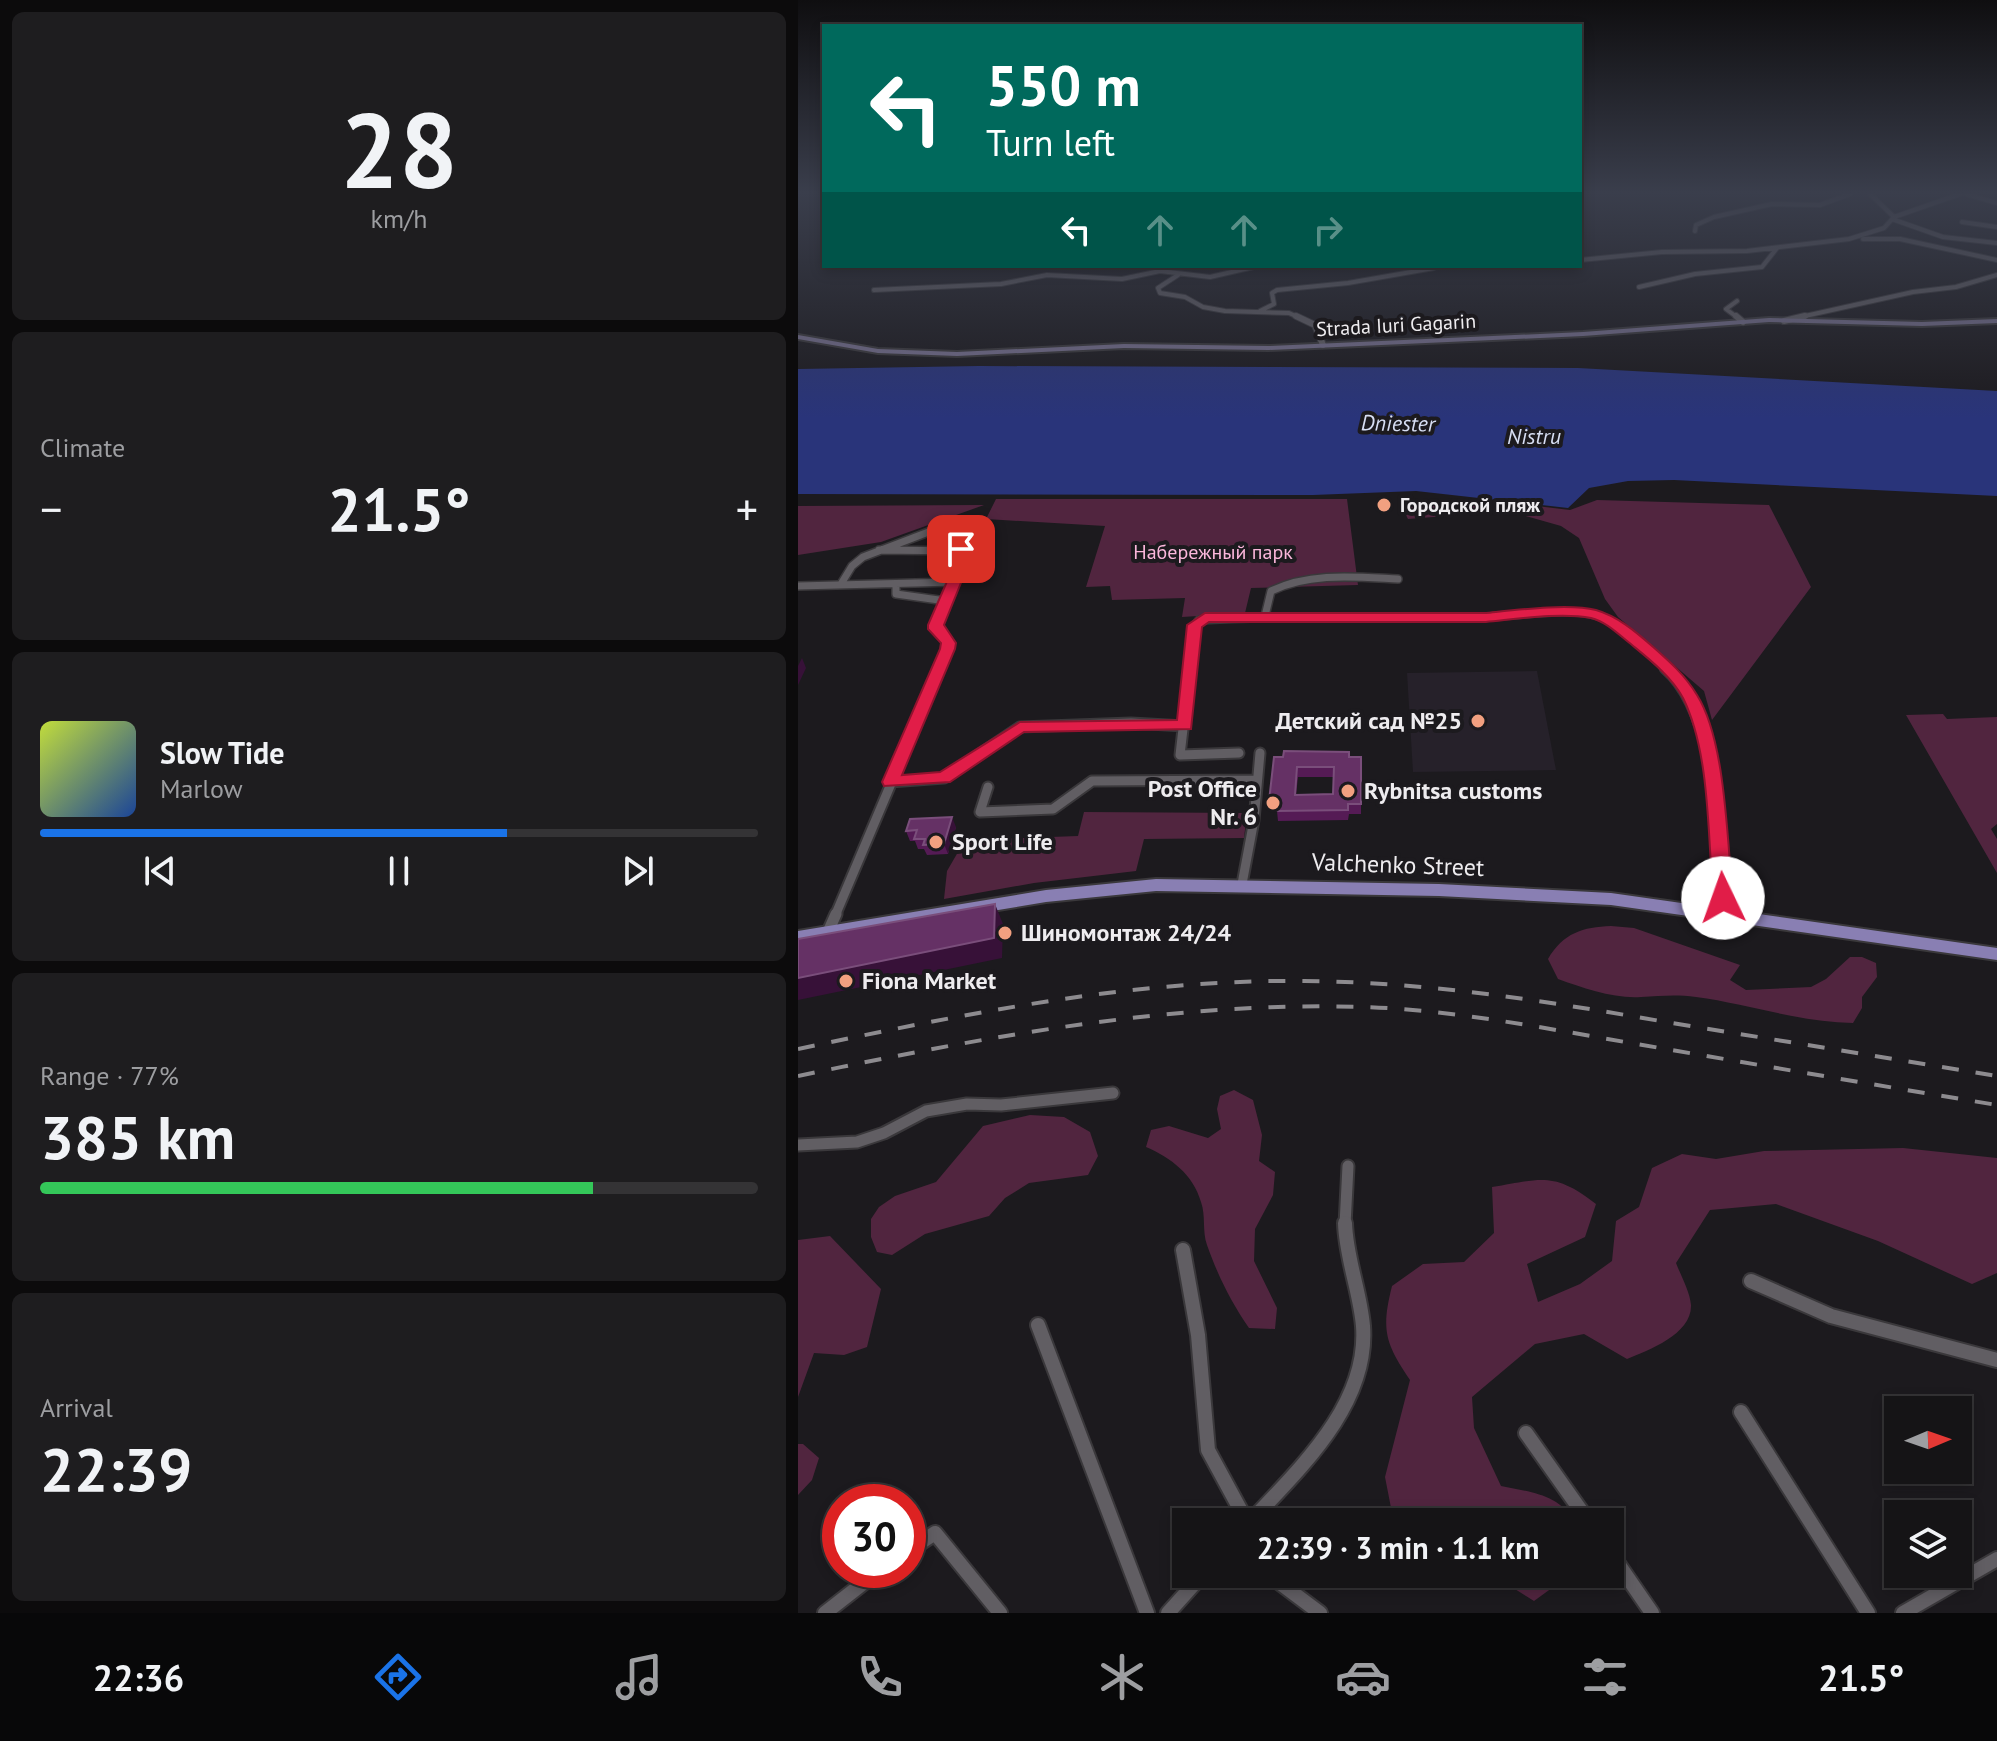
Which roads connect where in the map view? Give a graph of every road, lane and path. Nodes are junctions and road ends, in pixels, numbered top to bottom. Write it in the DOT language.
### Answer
graph roads {
  1 [pos="1245,269"];
  2 [pos="1427,269"];
  3 [pos="1740,269"];
  4 [pos="1178,275"];
  5 [pos="1997,275"];
  6 [pos="1639,287"];
  7 [pos="874,290"];
  8 [pos="1737,301"];
  9 [pos="1251,313"];
  10 [pos="1784,321"];
  11 [pos="1997,321"];
  12 [pos="1743,322"];
  13 [pos="798,337"];
  14 [pos="1323,345"];
  15 [pos="960,520"];
  16 [pos="879,550"];
  17 [pos="1398,579"];
  18 [pos="954,582"];
  19 [pos="841,584"];
  20 [pos="896,585"];
  21 [pos="798,586"];
  22 [pos="946,601"];
  23 [pos="1265,616"];
  24 [pos="1185,726"];
  25 [pos="1239,753"];
  26 [pos="1260,753"];
  27 [pos="1257,780"];
  28 [pos="890,782"];
  29 [pos="988,787"];
  30 [pos="1242,884"];
  31 [pos="1726,916"];
  32 [pos="828,932"];
  33 [pos="798,937"];
  34 [pos="1997,954"];
  35 [pos="1113,1093"];
  36 [pos="798,1145"];
  37 [pos="1348,1166"];
  38 [pos="1183,1250"];
  39 [pos="1751,1281"];
  40 [pos="1038,1325"];
  41 [pos="1997,1360"];
  42 [pos="1741,1412"];
  43 [pos="1526,1433"];
  44 [pos="1240,1508"];
  45 [pos="1260,1508"];
  46 [pos="1579,1508"];
  47 [pos="926,1539"];
  48 [pos="1997,1559"];
  49 [pos="1624,1572"];
  50 [pos="857,1588"];
  51 [pos="1190,1588"];
  52 [pos="1287,1588"];
  53 [pos="825,1613"];
  54 [pos="1000,1613"];
  55 [pos="1147,1613"];
  56 [pos="1168,1613"];
  57 [pos="1320,1613"];
  58 [pos="1652,1613"];
  59 [pos="1868,1613"];
  60 [pos="1903,1613"];
  1 -- 4 [label="street"];
  2 -- 9 [label="street"];
  3 -- 6 [label="street"];
  4 -- 7 [label="street"];
  4 -- 9 [label="street"];
  5 -- 10 [label="street"];
  8 -- 12 [label="street"];
  9 -- 14 [label="street"];
  10 -- 11 [label="main road, Strada Iuri Gagarin"];
  10 -- 12 [label="main road, Strada Iuri Gagarin"];
  12 -- 14 [label="main road, Strada Iuri Gagarin"];
  13 -- 14 [label="main road, Strada Iuri Gagarin"];
  15 -- 16 [label="street"];
  16 -- 18 [label="street"];
  16 -- 19 [label="street"];
  17 -- 23 [label="street"];
  18 -- 20 [label="street"];
  18 -- 22 [label="street"];
  19 -- 20 [label="street"];
  19 -- 21 [label="street"];
  20 -- 22 [label="street"];
  22 -- 28 [label="street"];
  23 -- 24 [label="street"];
  23 -- 31 [label="street"];
  24 -- 25 [label="street"];
  24 -- 28 [label="street"];
  26 -- 27 [label="street"];
  27 -- 29 [label="street"];
  27 -- 30 [label="street"];
  28 -- 32 [label="street"];
  30 -- 31 [label="main road, Valchenko Street"];
  30 -- 32 [label="main road, Valchenko Street"];
  31 -- 34 [label="main road, Valchenko Street"];
  32 -- 33 [label="main road, Valchenko Street"];
  35 -- 36 [label="street"];
  37 -- 45 [label="street"];
  38 -- 44 [label="street"];
  39 -- 41 [label="street"];
  40 -- 55 [label="street"];
  42 -- 59 [label="street"];
  43 -- 46 [label="street"];
  47 -- 54 [label="street"];
  48 -- 60 [label="street"];
  49 -- 58 [label="street"];
  50 -- 53 [label="street"];
  51 -- 56 [label="street"];
  52 -- 57 [label="street"];
}
